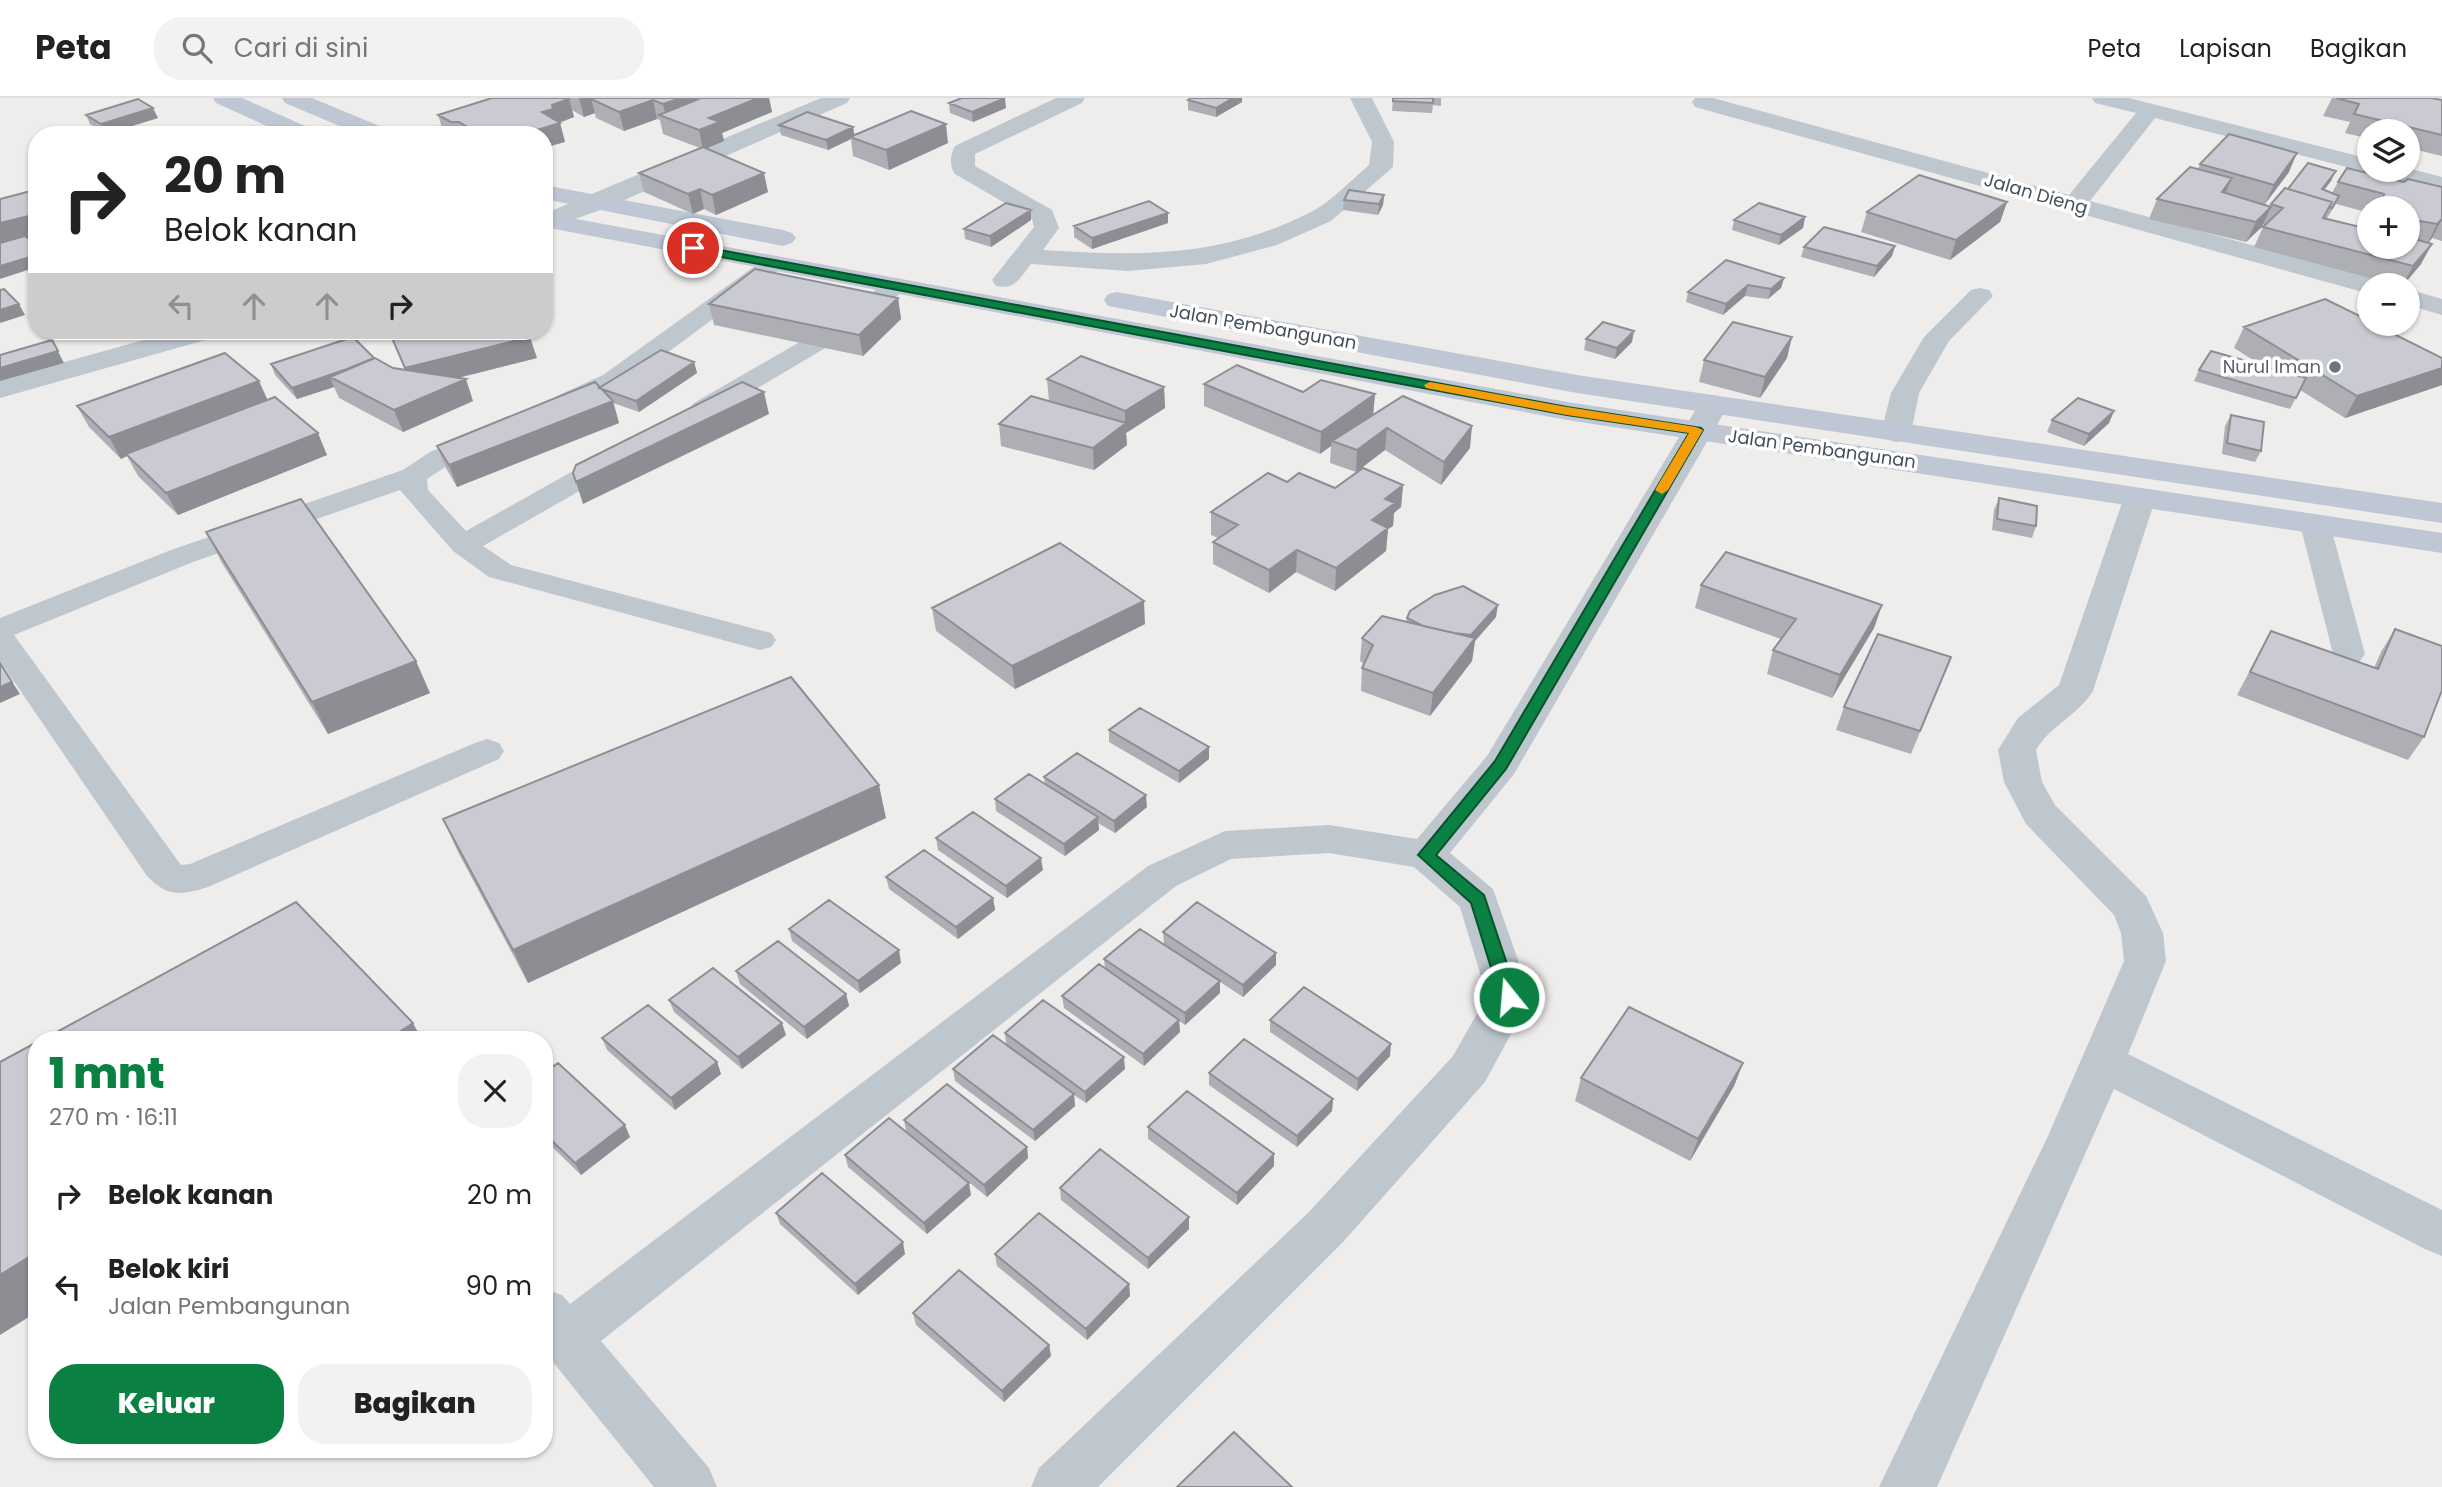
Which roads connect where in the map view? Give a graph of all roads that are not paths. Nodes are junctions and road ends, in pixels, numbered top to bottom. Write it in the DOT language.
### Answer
graph roads {
  1 [pos="223,98"];
  2 [pos="293,98"];
  3 [pos="839,98"];
  4 [pos="1074,98"];
  5 [pos="1361,98"];
  6 [pos="2103,98"];
  7 [pos="1703,102"];
  8 [pos="2150,110"];
  9 [pos="286,126"];
  10 [pos="360,126"];
  11 [pos="2357,163"];
  12 [pos="2420,178"];
  13 [pos="2442,184"];
  14 [pos="553,194"];
  15 [pos="597,203"];
  16 [pos="2074,205"];
  17 [pos="553,219"];
  18 [pos="553,222"];
  19 [pos="1024,256"];
  20 [pos="774,263"];
  21 [pos="1005,280"];
  22 [pos="2357,282"];
  23 [pos="895,286"];
  24 [pos="1980,296"];
  25 [pos="2420,301"];
  26 [pos="2442,307"];
  27 [pos="174,340"];
  28 [pos="0,389"];
  29 [pos="1705,417"];
  30 [pos="683,421"];
  31 [pos="1896,433"];
  32 [pos="637,447"];
  33 [pos="413,476"];
  34 [pos="2140,497"];
  35 [pos="2442,513"];
  36 [pos="2315,524"];
  37 [pos="2442,543"];
  38 [pos="463,545"];
  39 [pos="0,629"];
  40 [pos="0,638"];
  41 [pos="760,640"];
  42 [pos="2349,654"];
  43 [pos="487,751"];
  44 [pos="1426,855"];
  45 [pos="2102,1062"];
  46 [pos="2442,1234"];
  47 [pos="555,1324"];
  48 [pos="689,1487"];
  49 [pos="1059,1487"];
  50 [pos="1907,1487"];
  1 -- 9 [label="main road"];
  2 -- 10 [label="main road"];
  3 -- 15 [label="street"];
  4 -- 19 [label="street"];
  5 -- 19 [label="street"];
  6 -- 8 [label="street"];
  7 -- 16 [label="street, Jalan Dieng"];
  8 -- 11 [label="street"];
  8 -- 16 [label="street"];
  12 -- 13 [label="street"];
  14 -- 15 [label="main road, Jalan Pembangunan"];
  15 -- 17 [label="street"];
  15 -- 21 [label="main road, Jalan Pembangunan"];
  16 -- 22 [label="street, Jalan Dieng"];
  18 -- 20 [label="main road, Jalan Pembangunan"];
  19 -- 21 [label="street"];
  20 -- 23 [label="main road, Jalan Pembangunan"];
  20 -- 33 [label="lane"];
  21 -- 29 [label="main road, Jalan Pembangunan"];
  23 -- 29 [label="main road, Jalan Pembangunan"];
  23 -- 30 [label="lane"];
  24 -- 31 [label="street"];
  25 -- 26 [label="street"];
  27 -- 28 [label="street"];
  29 -- 31 [label="main road, Jalan Pembangunan"];
  29 -- 34 [label="main road, Jalan Pembangunan"];
  29 -- 44 [label="street"];
  31 -- 35 [label="main road, Jalan Pembangunan"];
  32 -- 38 [label="lane"];
  33 -- 38 [label="lane"];
  33 -- 39 [label="lane"];
  34 -- 36 [label="main road, Jalan Pembangunan"];
  34 -- 45 [label="street"];
  36 -- 37 [label="main road, Jalan Pembangunan"];
  36 -- 42 [label="lane"];
  38 -- 41 [label="lane"];
  40 -- 43 [label="lane"];
  44 -- 47 [label="street"];
  44 -- 49 [label="street"];
  45 -- 46 [label="street"];
  45 -- 50 [label="street"];
  47 -- 48 [label="street"];
}
